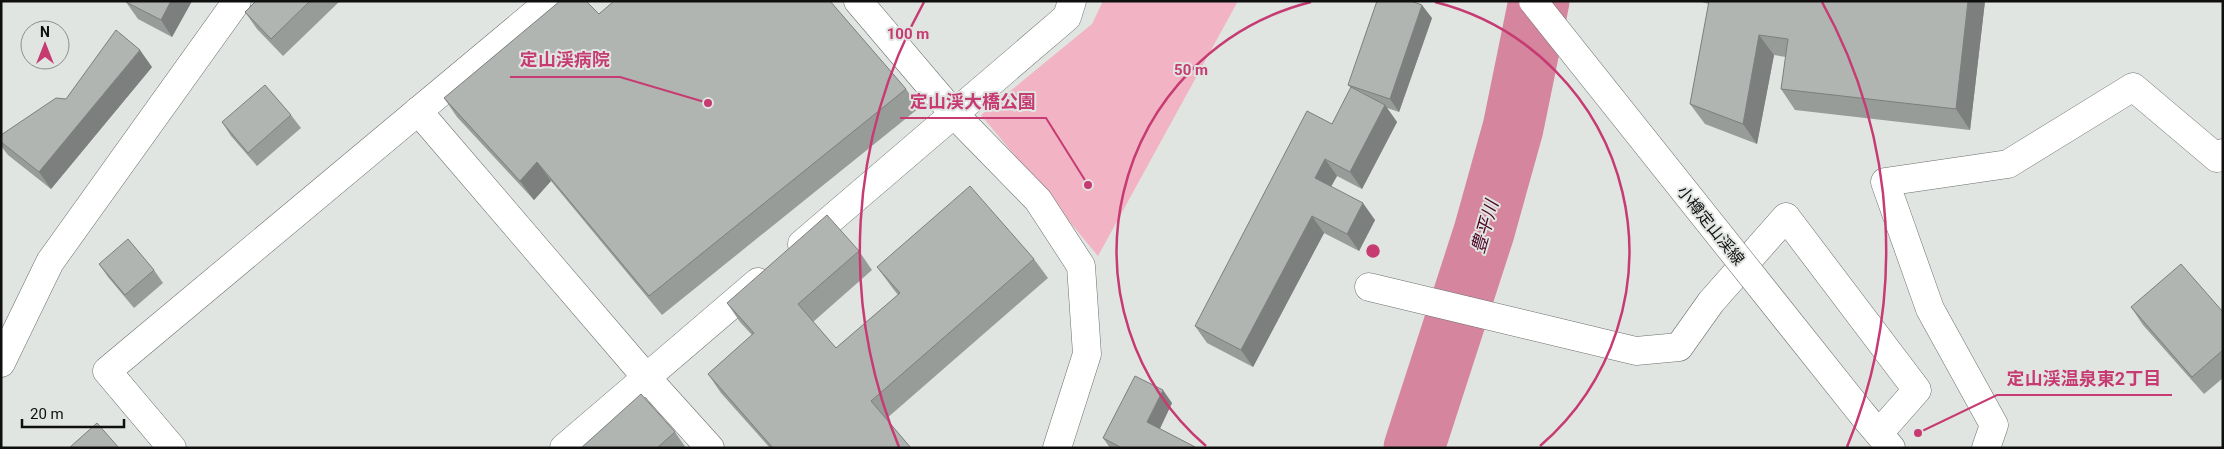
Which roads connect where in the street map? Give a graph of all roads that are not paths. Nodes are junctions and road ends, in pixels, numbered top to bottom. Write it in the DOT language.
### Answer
graph roads {
  1 [pos="236,1"];
  2 [pos="550,1"];
  3 [pos="858,1"];
  4 [pos="1072,1"];
  5 [pos="1532,1"];
  6 [pos="418,111"];
  7 [pos="954,114"];
  8 [pos="2223,153"];
  9 [pos="1369,287"];
  10 [pos="1,363"];
  11 [pos="646,377"];
  12 [pos="1878,432"];
  13 [pos="172,448"];
  14 [pos="564,448"];
  15 [pos="710,448"];
  16 [pos="1057,448"];
  17 [pos="1986,448"];
  1 -- 10 [label="street"];
  2 -- 6 [label="street"];
  3 -- 7 [label="street"];
  4 -- 7 [label="street"];
  5 -- 12 [label="street, 小樽定山渓線, bridge"];
  6 -- 11 [label="street"];
  6 -- 13 [label="street"];
  7 -- 11 [label="street"];
  7 -- 16 [label="street"];
  8 -- 17 [label="street"];
  9 -- 12 [label="street"];
  11 -- 14 [label="street"];
  11 -- 15 [label="street"];
}
